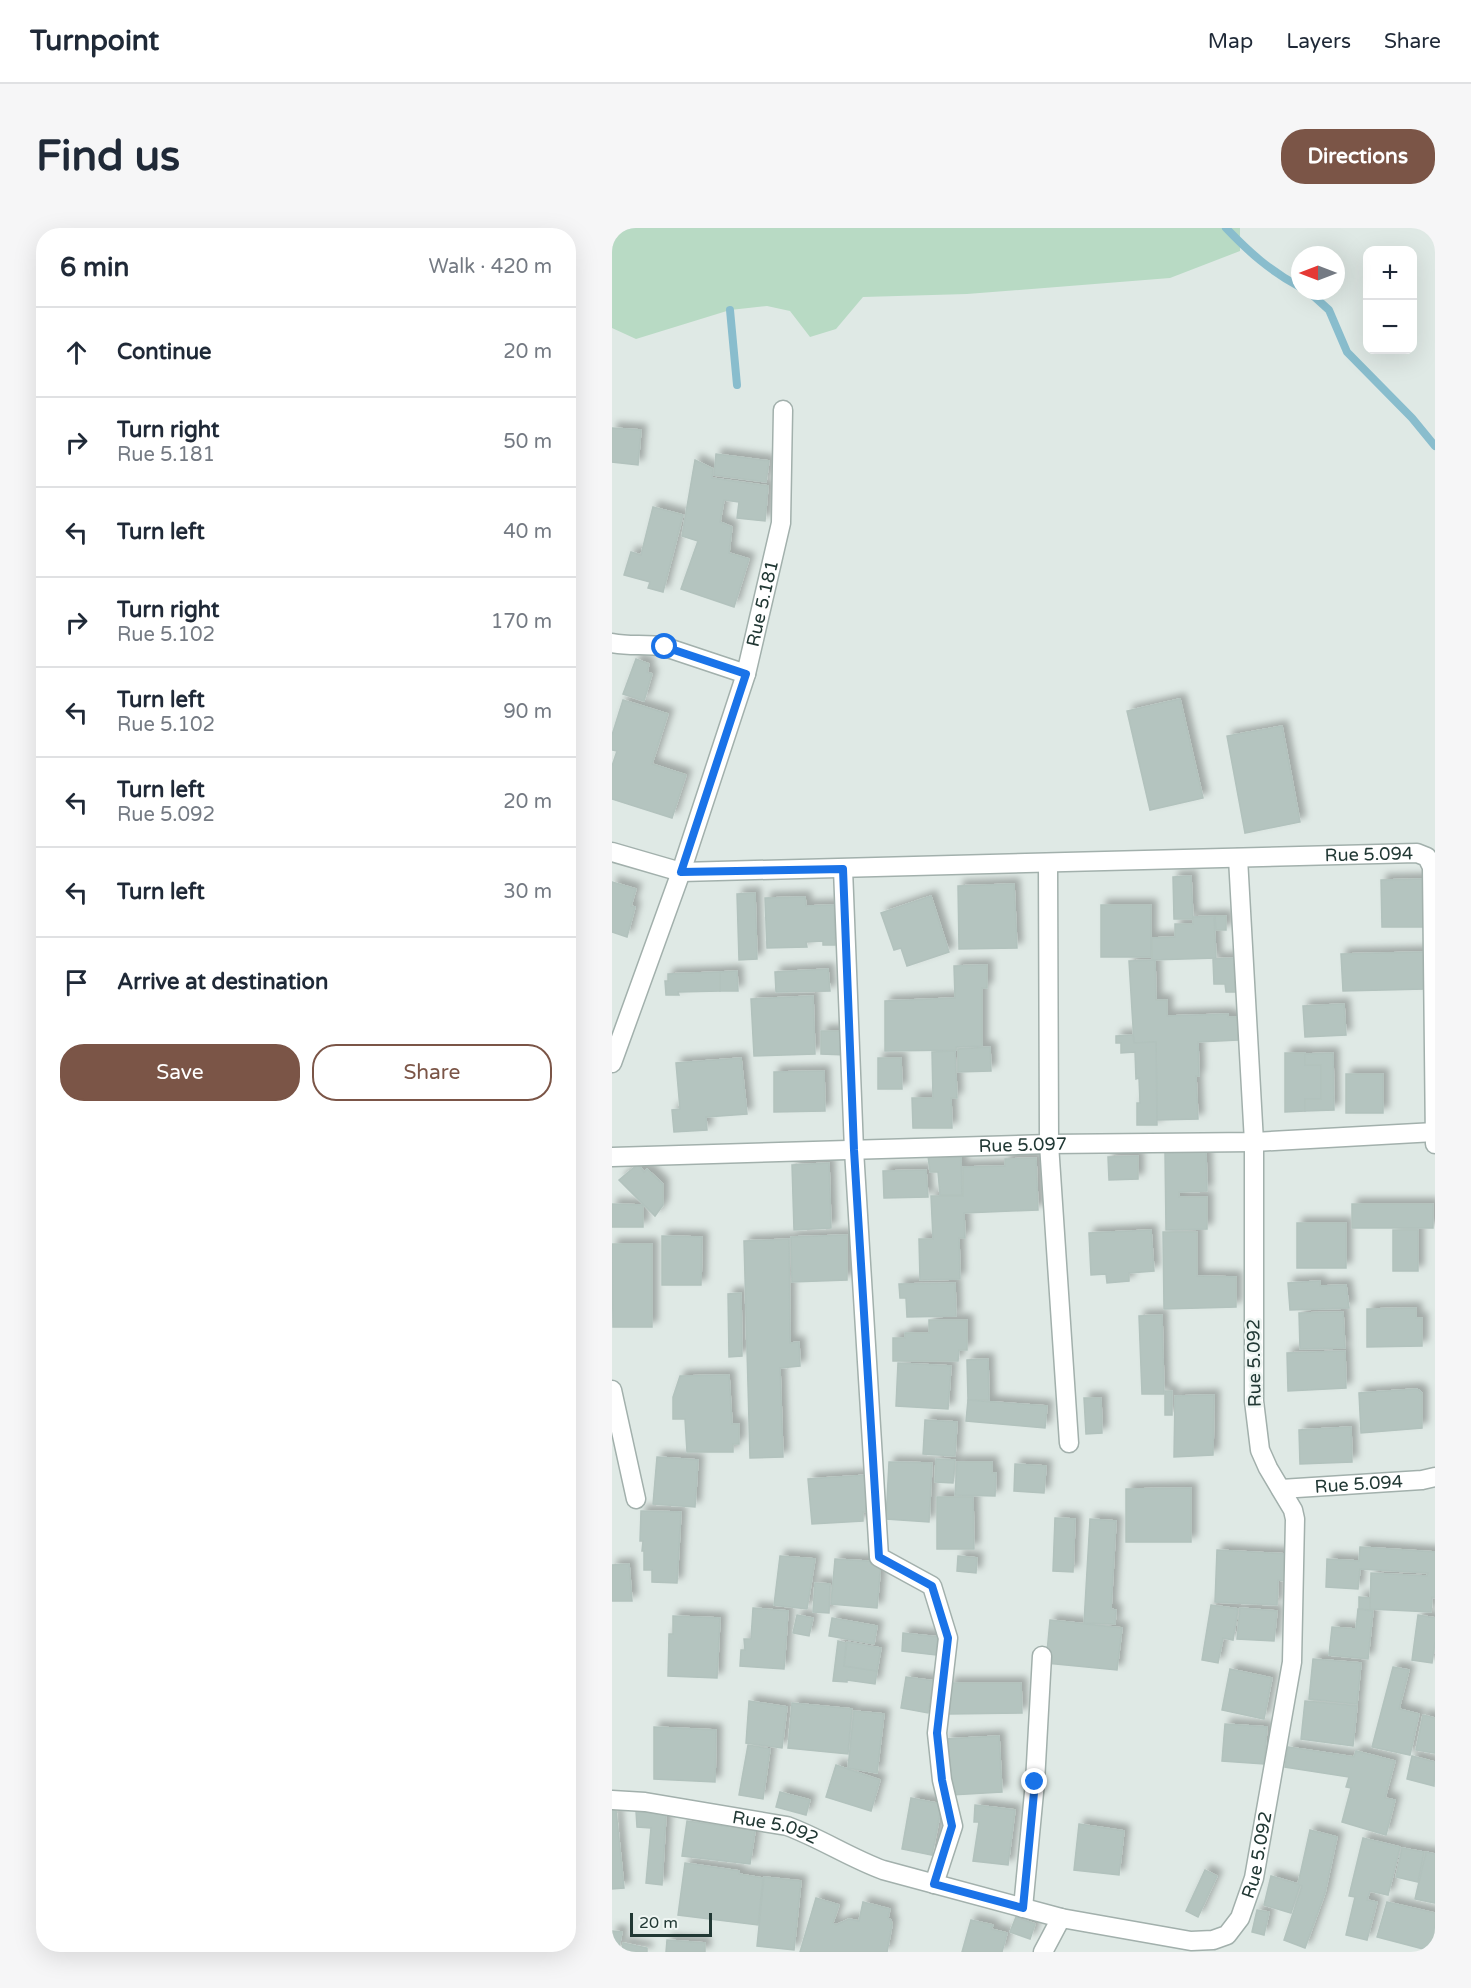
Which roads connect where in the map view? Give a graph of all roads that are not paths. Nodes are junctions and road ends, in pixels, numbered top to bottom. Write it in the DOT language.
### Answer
graph roads {
  1 [pos="783,410"];
  2 [pos="612,643"];
  3 [pos="746,674"];
  4 [pos="612,852"];
  5 [pos="1238,858"];
  6 [pos="1048,863"];
  7 [pos="843,869"];
  8 [pos="681,872"];
  9 [pos="612,1063"];
  10 [pos="1435,1132"];
  11 [pos="1254,1142"];
  12 [pos="1049,1144"];
  13 [pos="1435,1144"];
  14 [pos="854,1150"];
  15 [pos="612,1157"];
  16 [pos="612,1390"];
  17 [pos="1069,1443"];
  18 [pos="1435,1477"];
  19 [pos="1281,1490"];
  20 [pos="636,1499"];
  21 [pos="1042,1656"];
  22 [pos="612,1800"];
  23 [pos="934,1884"];
  24 [pos="1023,1908"];
  25 [pos="1061,1918"];
  26 [pos="1043,1952"];
  1 -- 3 [label="street, Rue 5.181"];
  2 -- 3 [label="street"];
  3 -- 8 [label="street, Rue 5.181"];
  4 -- 8 [label="street"];
  5 -- 6 [label="street"];
  5 -- 10 [label="street, Rue 5.094"];
  5 -- 11 [label="street, Rue 5.092"];
  6 -- 7 [label="street"];
  6 -- 12 [label="street"];
  7 -- 8 [label="street"];
  7 -- 14 [label="street"];
  8 -- 9 [label="street, Rue 5.181"];
  10 -- 11 [label="street, Rue 5.097"];
  10 -- 13 [label="street, Rue 5.094"];
  11 -- 12 [label="street, Rue 5.097"];
  11 -- 19 [label="street, Rue 5.092"];
  12 -- 14 [label="street, Rue 5.097"];
  12 -- 17 [label="street"];
  14 -- 15 [label="street, Rue 5.097"];
  14 -- 23 [label="street"];
  16 -- 20 [label="street"];
  18 -- 19 [label="street, Rue 5.094"];
  19 -- 25 [label="street, Rue 5.092"];
  21 -- 24 [label="street"];
  22 -- 23 [label="street, Rue 5.092"];
  23 -- 24 [label="street, Rue 5.092"];
  24 -- 25 [label="street, Rue 5.092"];
  25 -- 26 [label="street"];
}
